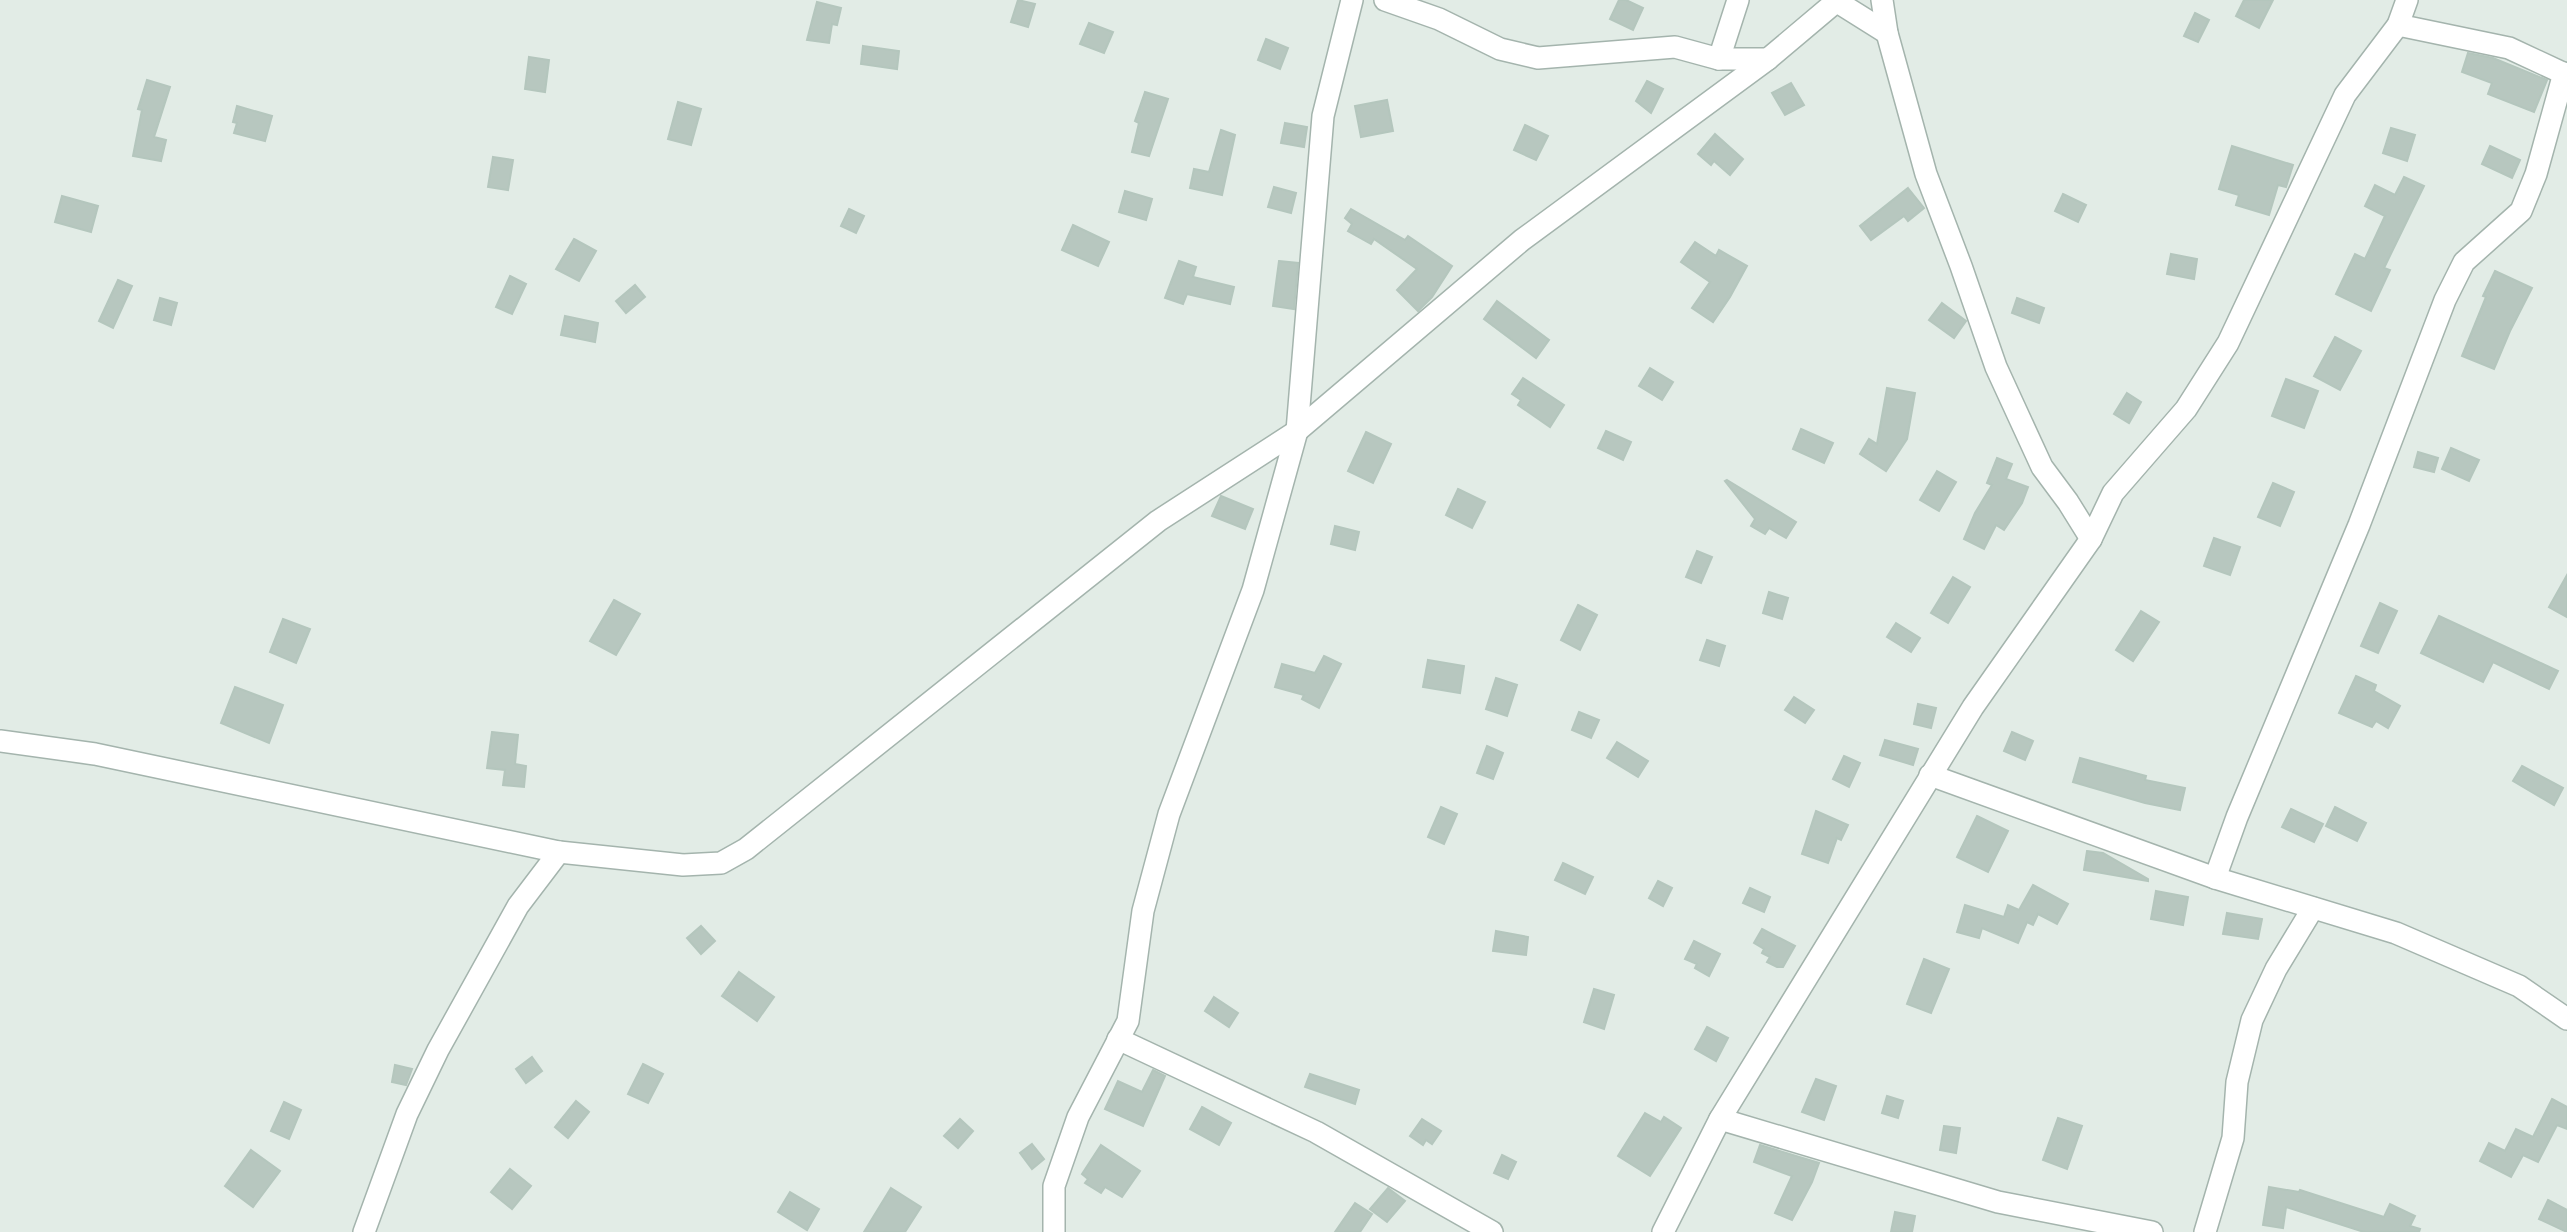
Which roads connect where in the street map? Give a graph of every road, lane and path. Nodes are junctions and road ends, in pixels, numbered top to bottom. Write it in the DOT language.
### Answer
graph roads {
  1 [pos="1352,0"];
  2 [pos="1385,0"];
  3 [pos="1738,0"];
  4 [pos="1837,0"];
  5 [pos="1882,0"];
  6 [pos="2407,0"];
  7 [pos="2398,26"];
  8 [pos="1886,33"];
  9 [pos="1768,58"];
  10 [pos="1719,59"];
  11 [pos="2565,74"];
  12 [pos="1297,430"];
  13 [pos="2091,539"];
  14 [pos="0,741"];
  15 [pos="1930,775"];
  16 [pos="559,852"];
  17 [pos="2215,878"];
  18 [pos="2313,908"];
  19 [pos="2567,1019"];
  20 [pos="1118,1039"];
  21 [pos="1720,1119"];
  22 [pos="364,1232"];
  23 [pos="1054,1232"];
  24 [pos="1492,1232"];
  25 [pos="1663,1232"];
  26 [pos="2152,1232"];
  27 [pos="2205,1232"];
  1 -- 12 [label="street"];
  2 -- 10 [label="street"];
  3 -- 10 [label="street"];
  4 -- 8 [label="street"];
  4 -- 9 [label="street"];
  5 -- 8 [label="street"];
  6 -- 7 [label="street"];
  7 -- 11 [label="street"];
  7 -- 13 [label="street"];
  8 -- 13 [label="street"];
  9 -- 10 [label="street"];
  9 -- 12 [label="street"];
  11 -- 17 [label="street"];
  12 -- 16 [label="street"];
  12 -- 20 [label="street"];
  13 -- 15 [label="street"];
  14 -- 16 [label="street"];
  15 -- 17 [label="street"];
  15 -- 21 [label="street"];
  16 -- 22 [label="street"];
  17 -- 18 [label="street"];
  18 -- 19 [label="street"];
  18 -- 27 [label="street"];
  20 -- 23 [label="street"];
  20 -- 24 [label="street"];
  21 -- 25 [label="street"];
  21 -- 26 [label="street"];
}
